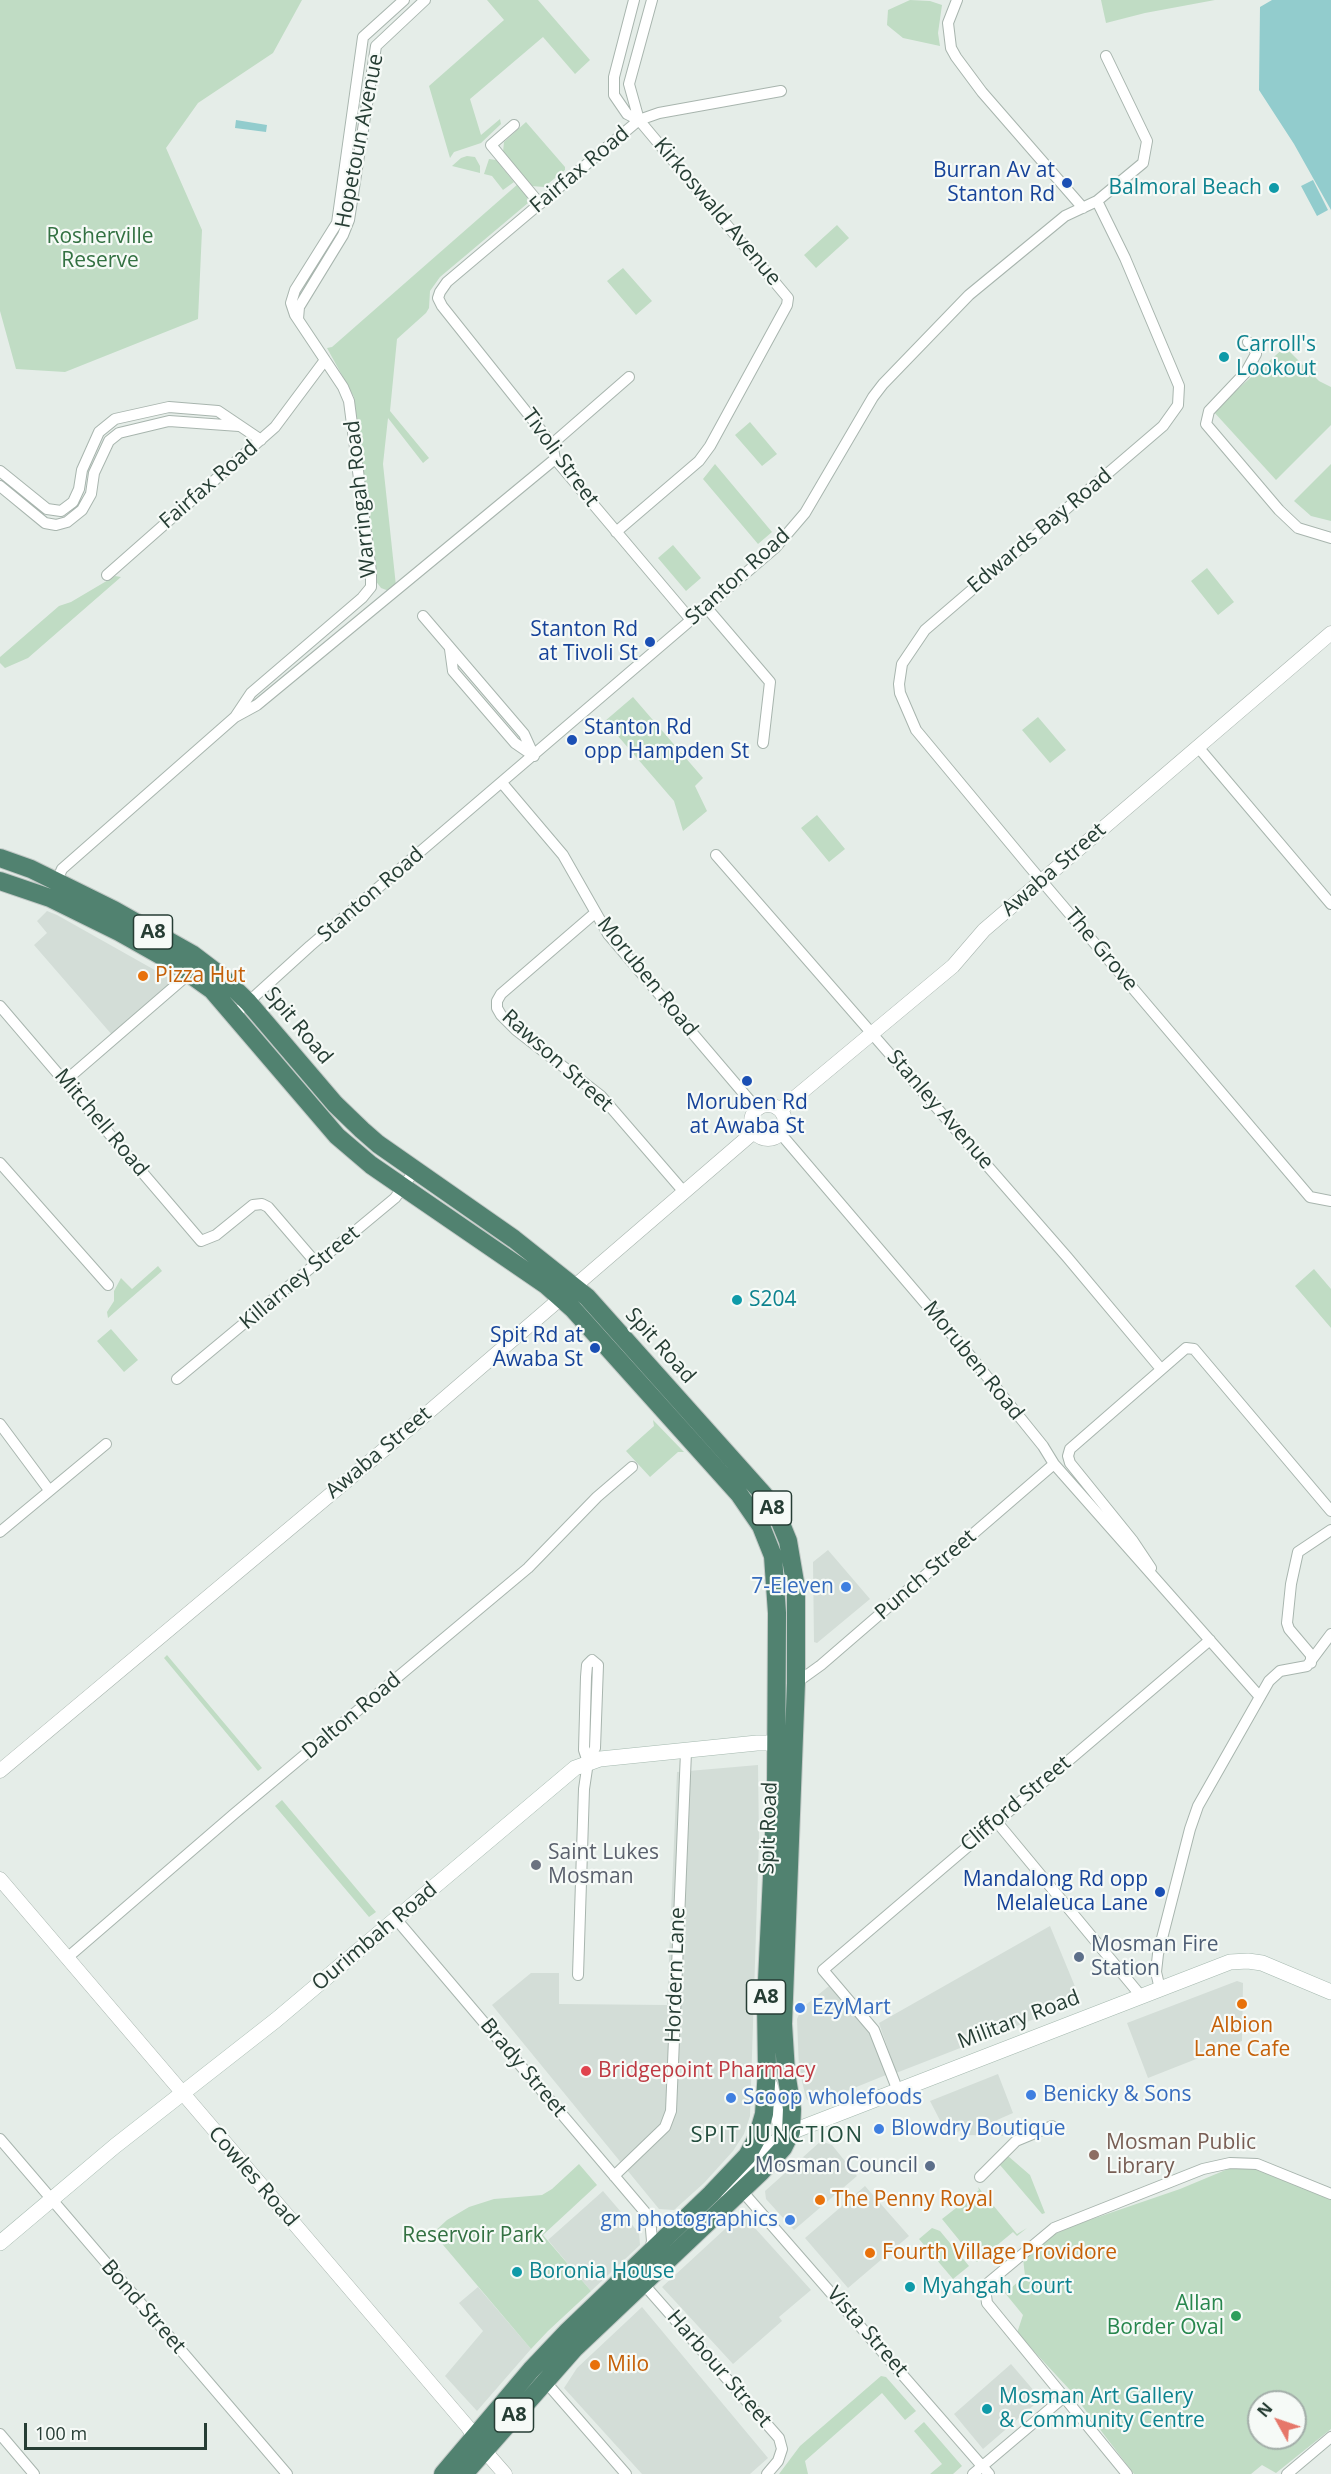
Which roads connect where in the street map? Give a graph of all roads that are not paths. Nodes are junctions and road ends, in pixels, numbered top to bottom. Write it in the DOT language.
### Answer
graph roads {
  1 [pos="404,0"];
  2 [pos="424,0"];
  3 [pos="634,0"];
  4 [pos="652,0"];
  5 [pos="957,0"];
  6 [pos="1106,56"];
  7 [pos="781,90"];
  8 [pos="639,120"];
  9 [pos="514,125"];
  10 [pos="1097,201"];
  11 [pos="540,204"];
  12 [pos="1083,208"];
  13 [pos="440,292"];
  14 [pos="301,324"];
  15 [pos="1248,342"];
  16 [pos="325,360"];
  17 [pos="629,377"];
  18 [pos="349,401"];
  19 [pos="239,426"];
  20 [pos="261,440"];
  21 [pos="552,444"];
  22 [pos="555,459"];
  23 [pos="0,471"];
  24 [pos="0,486"];
  25 [pos="616,532"];
  26 [pos="1331,538"];
  27 [pos="107,575"];
  28 [pos="706,607"];
  29 [pos="423,616"];
  30 [pos="691,620"];
  31 [pos="1330,635"];
  32 [pos="899,676"];
  33 [pos="235,717"];
  34 [pos="763,743"];
  35 [pos="1198,747"];
  36 [pos="534,756"];
  37 [pos="501,783"];
  38 [pos="716,855"];
  39 [pos="0,858"];
  40 [pos="0,880"];
  41 [pos="1041,880"];
  42 [pos="53,890"];
  43 [pos="1331,904"];
  44 [pos="595,913"];
  45 [pos="190,973"];
  46 [pos="248,1002"];
  47 [pos="0,1006"];
  48 [pos="234,1015"];
  49 [pos="872,1034"];
  50 [pos="65,1081"];
  51 [pos="758,1109"];
  52 [pos="780,1110"];
  53 [pos="754,1131"];
  54 [pos="780,1133"];
  55 [pos="0,1163"];
  56 [pos="415,1170"];
  57 [pos="4,1177"];
  58 [pos="404,1188"];
  59 [pos="684,1192"];
  60 [pos="1331,1201"];
  61 [pos="317,1264"];
  62 [pos="108,1285"];
  63 [pos="568,1292"];
  64 [pos="1161,1369"];
  65 [pos="177,1379"];
  66 [pos="0,1424"];
  67 [pos="106,1444"];
  68 [pos="1054,1464"];
  69 [pos="632,1467"];
  70 [pos="50,1490"];
  71 [pos="1331,1511"];
  72 [pos="1331,1530"];
  73 [pos="0,1532"];
  74 [pos="1164,1589"];
  75 [pos="1331,1634"];
  76 [pos="1210,1640"];
  77 [pos="1311,1663"];
  78 [pos="796,1683"];
  79 [pos="1260,1697"];
  80 [pos="786,1743"];
  81 [pos="686,1752"];
  82 [pos="588,1762"];
  83 [pos="0,1771"];
  84 [pos="996,1821"];
  85 [pos="0,1879"];
  86 [pos="396,1919"];
  87 [pos="66,1958"];
  88 [pos="578,1975"];
  89 [pos="1160,1989"];
  90 [pos="1331,1992"];
  91 [pos="1141,1996"];
  92 [pos="767,2070"];
  93 [pos="898,2091"];
  94 [pos="183,2094"];
  95 [pos="1052,2126"];
  96 [pos="761,2129"];
  97 [pos="791,2132"];
  98 [pos="0,2139"];
  99 [pos="614,2176"];
  100 [pos="980,2177"];
  101 [pos="742,2191"];
  102 [pos="711,2194"];
  103 [pos="1331,2194"];
  104 [pos="51,2200"];
  105 [pos="650,2218"];
  106 [pos="683,2223"];
  107 [pos="0,2243"];
  108 [pos="650,2254"];
  109 [pos="638,2277"];
  110 [pos="544,2380"];
  111 [pos="1064,2397"];
  112 [pos="0,2434"];
  113 [pos="1331,2437"];
  114 [pos="480,2443"];
  115 [pos="986,2470"];
  116 [pos="282,2472"];
  117 [pos="34,2474"];
  118 [pos="443,2474"];
  119 [pos="464,2474"];
  120 [pos="505,2474"];
  121 [pos="626,2474"];
  122 [pos="767,2474"];
  123 [pos="973,2474"];
  124 [pos="1127,2474"];
  125 [pos="1287,2474"];
  1 -- 14 [label="street, Hopetoun Avenue"];
  2 -- 14 [label="street, Hopetoun Avenue"];
  3 -- 8 [label="street, Kirkoswald Avenue"];
  4 -- 8 [label="street, Kirkoswald Avenue"];
  5 -- 12 [label="street"];
  6 -- 10 [label="street, Stanton Road"];
  7 -- 8 [label="street, Fairfax Road"];
  8 -- 11 [label="street, Fairfax Road"];
  8 -- 25 [label="street, Kirkoswald Avenue"];
  9 -- 11 [label="street"];
  10 -- 12 [label="street, Stanton Road"];
  10 -- 32 [label="street, Edwards Bay Road"];
  11 -- 13 [label="street, Fairfax Road"];
  12 -- 28 [label="street, Stanton Road"];
  13 -- 21 [label="street, Tivoli Street"];
  14 -- 16 [label="street, Hopetoun Avenue"];
  15 -- 26 [label="street"];
  16 -- 18 [label="street, Hopetoun Avenue"];
  16 -- 20 [label="street, Fairfax Road"];
  17 -- 21 [label="street"];
  18 -- 33 [label="street, Warringah Road"];
  19 -- 20 [label="street"];
  19 -- 23 [label="street"];
  19 -- 24 [label="street"];
  20 -- 27 [label="street, Fairfax Road"];
  21 -- 22 [label="street, Tivoli Street"];
  22 -- 25 [label="street, Tivoli Street"];
  22 -- 33 [label="street, Warringah Road"];
  25 -- 30 [label="street, Tivoli Street"];
  28 -- 30 [label="street, Stanton Road"];
  28 -- 34 [label="street"];
  29 -- 36 [label="street"];
  30 -- 36 [label="street, Stanton Road"];
  31 -- 35 [label="street, Awaba Street"];
  32 -- 41 [label="street, The Grove"];
  33 -- 42 [label="street, Warringah Road"];
  35 -- 41 [label="street, Awaba Street"];
  35 -- 43 [label="street"];
  36 -- 37 [label="street, Stanton Road"];
  37 -- 44 [label="street, Moruben Road"];
  37 -- 46 [label="street, Stanton Road"];
  38 -- 49 [label="street, Stanley Avenue"];
  39 -- 42 [label="highway, Spit Road / A8"];
  40 -- 42 [label="highway, Spit Road / A8"];
  41 -- 49 [label="street, Awaba Street"];
  41 -- 60 [label="street, The Grove"];
  42 -- 45 [label="highway, Spit Road / A8"];
  42 -- 46 [label="highway, Spit Road / A8"];
  44 -- 51 [label="street, Moruben Road"];
  44 -- 59 [label="street, Rawson Street"];
  45 -- 48 [label="highway, Spit Road / A8"];
  45 -- 50 [label="street"];
  46 -- 48 [label="street, Stanton Road"];
  46 -- 56 [label="highway, Spit Road / A8"];
  47 -- 50 [label="street, Mitchell Road"];
  48 -- 58 [label="highway, Spit Road / A8"];
  49 -- 52 [label="street, Awaba Street"];
  49 -- 64 [label="street, Stanley Avenue"];
  50 -- 61 [label="street, Mitchell Road"];
  51 -- 52 [label="street"];
  51 -- 53 [label="street"];
  52 -- 54 [label="street"];
  53 -- 54 [label="street"];
  53 -- 59 [label="street, Awaba Street"];
  54 -- 68 [label="street, Moruben Road"];
  55 -- 57 [label="street"];
  56 -- 58 [label="street, Killarney Street"];
  56 -- 63 [label="highway, Spit Road / A8"];
  57 -- 62 [label="street"];
  58 -- 61 [label="street, Killarney Street"];
  58 -- 63 [label="highway, Spit Road / A8"];
  59 -- 63 [label="street, Awaba Street"];
  61 -- 65 [label="street, Killarney Street"];
  63 -- 78 [label="highway, Spit Road / A8"];
  63 -- 80 [label="highway, Spit Road / A8"];
  63 -- 83 [label="street, Awaba Street"];
  64 -- 71 [label="street"];
  64 -- 74 [label="street, Moruben Road"];
  66 -- 70 [label="street"];
  67 -- 70 [label="street"];
  68 -- 74 [label="street, Moruben Road"];
  68 -- 78 [label="street, Punch Street"];
  69 -- 87 [label="street, Dalton Road"];
  70 -- 73 [label="street"];
  72 -- 77 [label="street"];
  74 -- 76 [label="street, Moruben Road"];
  75 -- 77 [label="street"];
  76 -- 79 [label="street, Moruben Road"];
  76 -- 84 [label="street, Clifford Street"];
  77 -- 79 [label="street"];
  78 -- 80 [label="highway, Spit Road / A8"];
  79 -- 89 [label="street"];
  80 -- 81 [label="main road, Ourimbah Road"];
  80 -- 92 [label="highway, Spit Road / A8"];
  80 -- 97 [label="highway, Spit Road / A8"];
  81 -- 82 [label="main road, Ourimbah Road"];
  81 -- 99 [label="street, Hordern Lane"];
  82 -- 82 [label="street"];
  82 -- 86 [label="main road, Ourimbah Road"];
  82 -- 88 [label="street"];
  84 -- 91 [label="street"];
  84 -- 93 [label="street, Clifford Street"];
  85 -- 87 [label="street, Cowles Road"];
  86 -- 94 [label="main road, Ourimbah Road"];
  86 -- 99 [label="street, Brady Street"];
  87 -- 94 [label="street, Cowles Road"];
  89 -- 90 [label="main road, Military Road"];
  89 -- 91 [label="main road, Military Road"];
  91 -- 93 [label="main road, Military Road"];
  92 -- 96 [label="highway, Spit Road / A8"];
  92 -- 97 [label="main road"];
  93 -- 97 [label="main road, Military Road"];
  94 -- 104 [label="main road, Ourimbah Road"];
  94 -- 114 [label="street, Cowles Road"];
  95 -- 100 [label="street"];
  96 -- 102 [label="highway, Military Road / A8"];
  97 -- 101 [label="highway, Military Road / A8"];
  97 -- 102 [label="main road, Military Road"];
  98 -- 104 [label="street, Bond Street"];
  99 -- 105 [label="street, Brady Street"];
  101 -- 109 [label="highway, Military Road / A8"];
  101 -- 115 [label="street, Vista Street"];
  102 -- 106 [label="highway, Military Road / A8"];
  103 -- 111 [label="street"];
  104 -- 107 [label="main road, Ourimbah Road"];
  104 -- 116 [label="street, Bond Street"];
  105 -- 106 [label="street"];
  105 -- 108 [label="street"];
  106 -- 108 [label="highway, Military Road / A8"];
  108 -- 109 [label="highway, Military Road / A8"];
  109 -- 110 [label="highway, Military Road / A8"];
  109 -- 114 [label="highway, Military Road / A8"];
  109 -- 122 [label="street, Harbour Street"];
  110 -- 114 [label="highway, Military Road / A8"];
  110 -- 121 [label="street"];
  111 -- 115 [label="street"];
  111 -- 124 [label="street"];
  112 -- 117 [label="street"];
  113 -- 125 [label="street"];
  114 -- 118 [label="highway, Military Road / A8"];
  114 -- 119 [label="highway, Military Road / A8"];
  114 -- 120 [label="street, Cowles Road"];
  115 -- 123 [label="street"];
}
